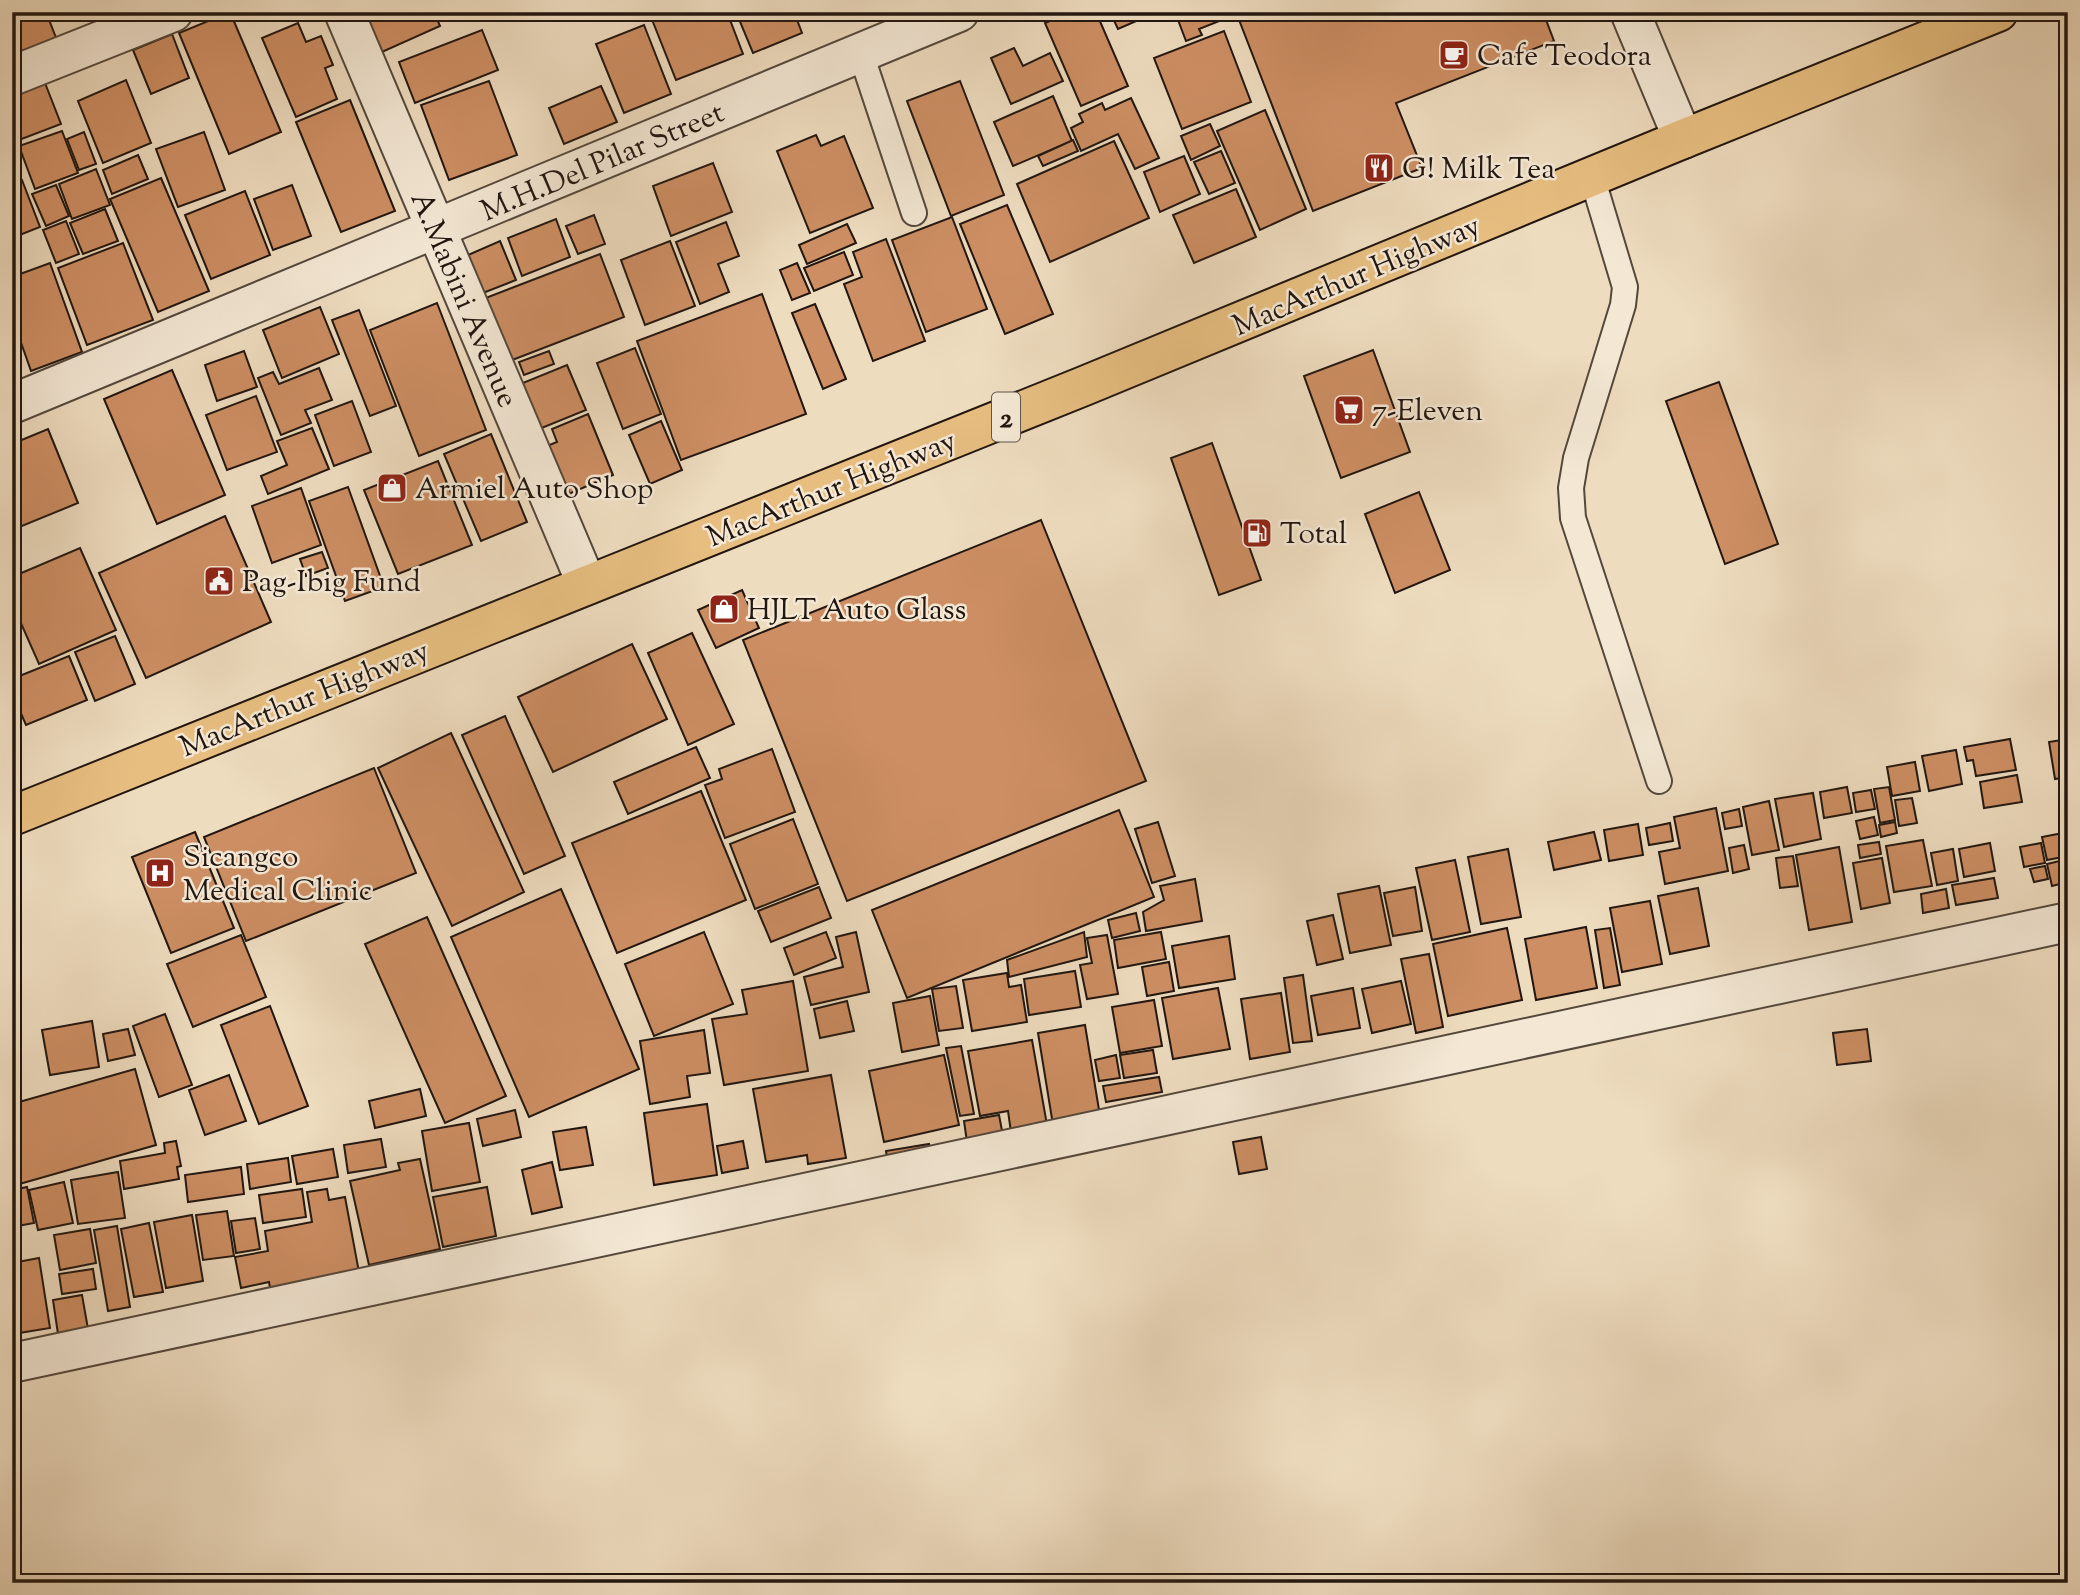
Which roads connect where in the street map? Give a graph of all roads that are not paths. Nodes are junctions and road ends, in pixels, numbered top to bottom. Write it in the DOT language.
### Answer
graph roads {
  1 [pos="173,12"];
  2 [pos="344,12"];
  3 [pos="959,12"];
  4 [pos="1630,12"];
  5 [pos="1998,12"];
  6 [pos="861,54"];
  7 [pos="12,76"];
  8 [pos="1683,139"];
  9 [pos="1592,177"];
  10 [pos="914,213"];
  11 [pos="435,230"];
  12 [pos="12,404"];
  13 [pos="587,585"];
  14 [pos="1659,781"];
  15 [pos="12,816"];
  16 [pos="2068,922"];
  17 [pos="12,1363"];
  1 -- 7 [label="street"];
  2 -- 11 [label="street, A.Mabini Avenue"];
  3 -- 6 [label="street, M.H.Del Pilar Street"];
  4 -- 8 [label="street"];
  5 -- 8 [label="highway, MacArthur Highway / 2"];
  6 -- 10 [label="lane"];
  6 -- 11 [label="street, M.H.Del Pilar Street"];
  8 -- 9 [label="highway, MacArthur Highway / 2"];
  9 -- 13 [label="highway, MacArthur Highway / 2"];
  9 -- 14 [label="lane"];
  11 -- 12 [label="street, M.H.Del Pilar Street"];
  11 -- 13 [label="street, A.Mabini Avenue"];
  13 -- 15 [label="highway, MacArthur Highway / 2"];
  16 -- 17 [label="street"];
}
